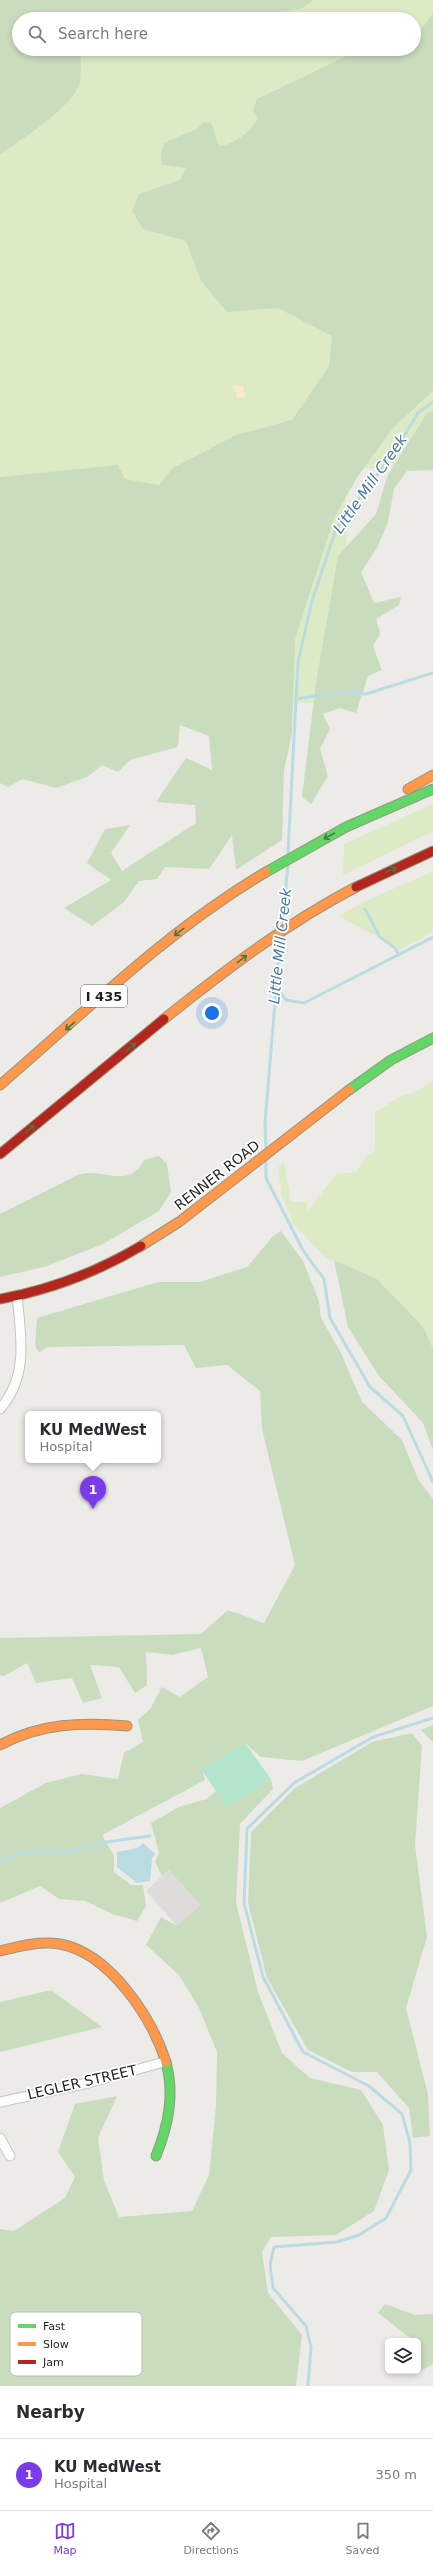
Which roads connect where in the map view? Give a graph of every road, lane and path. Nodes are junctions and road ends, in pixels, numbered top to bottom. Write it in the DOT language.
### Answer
graph roads {
  1 [pos="433,775"];
  2 [pos="433,788"];
  3 [pos="392,804"];
  4 [pos="433,851"];
  5 [pos="433,1038"];
  6 [pos="0,1085"];
  7 [pos="0,1154"];
  8 [pos="17,1296"];
  9 [pos="0,1299"];
  10 [pos="0,1408"];
  11 [pos="126,1726"];
  12 [pos="0,1745"];
  13 [pos="0,1951"];
  14 [pos="164,2062"];
  15 [pos="0,2102"];
  16 [pos="0,2138"];
  17 [pos="10,2156"];
  18 [pos="156,2156"];
  1 -- 3 [label="main road"];
  2 -- 3 [label="main road, I 435"];
  3 -- 6 [label="main road, I 435, one-way"];
  7 -- 4 [label="main road, one-way"];
  5 -- 8 [label="main road, RENNER ROAD"];
  8 -- 9 [label="main road, RENNER ROAD"];
  8 -- 10 [label="street"];
  11 -- 12 [label="main road"];
  13 -- 14 [label="main road"];
  14 -- 15 [label="street, LEGLER STREET"];
  14 -- 18 [label="main road"];
  16 -- 17 [label="street"];
}
